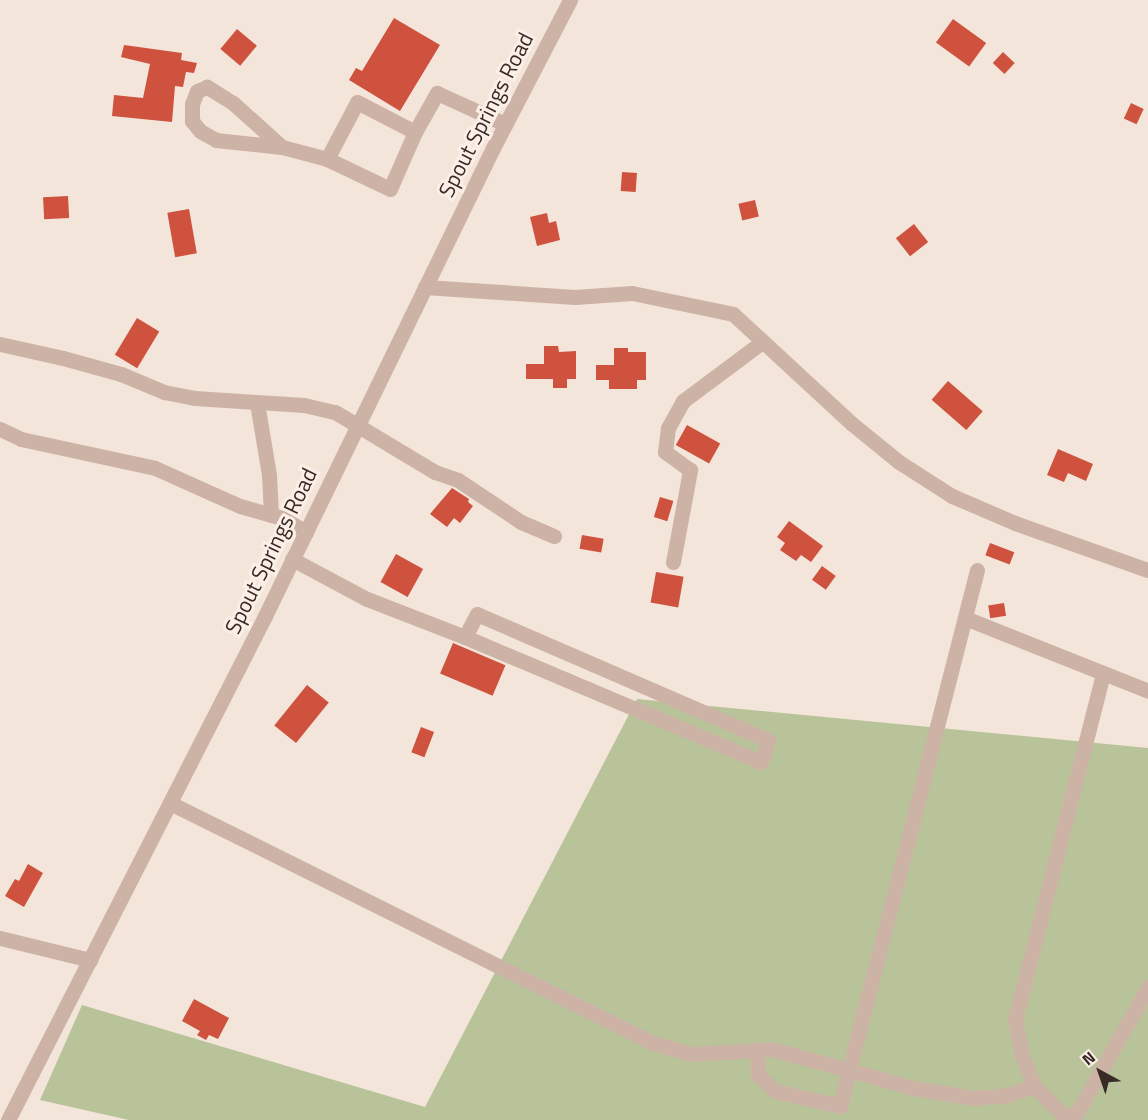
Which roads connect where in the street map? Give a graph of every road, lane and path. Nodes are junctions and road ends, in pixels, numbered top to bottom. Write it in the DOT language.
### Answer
graph roads {
  1 [pos="570,0"];
  2 [pos="505,124"];
  3 [pos="415,132"];
  4 [pos="282,147"];
  5 [pos="327,159"];
  6 [pos="425,287"];
  7 [pos="762,342"];
  8 [pos="0,344"];
  9 [pos="257,403"];
  10 [pos="358,424"];
  11 [pos="0,429"];
  12 [pos="271,515"];
  13 [pos="306,532"];
  14 [pos="554,536"];
  15 [pos="292,559"];
  16 [pos="673,562"];
  17 [pos="977,570"];
  18 [pos="1148,570"];
  19 [pos="965,618"];
  20 [pos="465,637"];
  21 [pos="1103,673"];
  22 [pos="1148,691"];
  23 [pos="170,803"];
  24 [pos="0,938"];
  25 [pos="90,960"];
  26 [pos="1148,987"];
  27 [pos="756,1050"];
  28 [pos="849,1070"];
  29 [pos="1034,1086"];
  30 [pos="7,1113"];
  31 [pos="1074,1120"];
  1 -- 2 [label="street, Spout Springs Road"];
  2 -- 3 [label="street"];
  2 -- 6 [label="street, Spout Springs Road"];
  3 -- 5 [label="street"];
  3 -- 5 [label="street"];
  4 -- 4 [label="street"];
  4 -- 5 [label="street"];
  6 -- 7 [label="street"];
  6 -- 10 [label="street, Spout Springs Road"];
  7 -- 16 [label="street"];
  7 -- 18 [label="street"];
  8 -- 9 [label="street"];
  9 -- 10 [label="street"];
  9 -- 12 [label="street"];
  10 -- 13 [label="street, Spout Springs Road"];
  10 -- 14 [label="street"];
  11 -- 12 [label="street"];
  12 -- 13 [label="street"];
  13 -- 15 [label="street, Spout Springs Road"];
  15 -- 20 [label="street"];
  15 -- 23 [label="street, Spout Springs Road"];
  17 -- 19 [label="street"];
  19 -- 21 [label="street"];
  19 -- 28 [label="street"];
  20 -- 20 [label="street"];
  21 -- 22 [label="street"];
  21 -- 29 [label="street"];
  23 -- 25 [label="street, Spout Springs Road"];
  23 -- 27 [label="street"];
  24 -- 25 [label="street"];
  25 -- 30 [label="street, Spout Springs Road"];
  26 -- 31 [label="street"];
  27 -- 28 [label="street"];
  27 -- 28 [label="street"];
  28 -- 29 [label="street"];
  29 -- 31 [label="street"];
}
